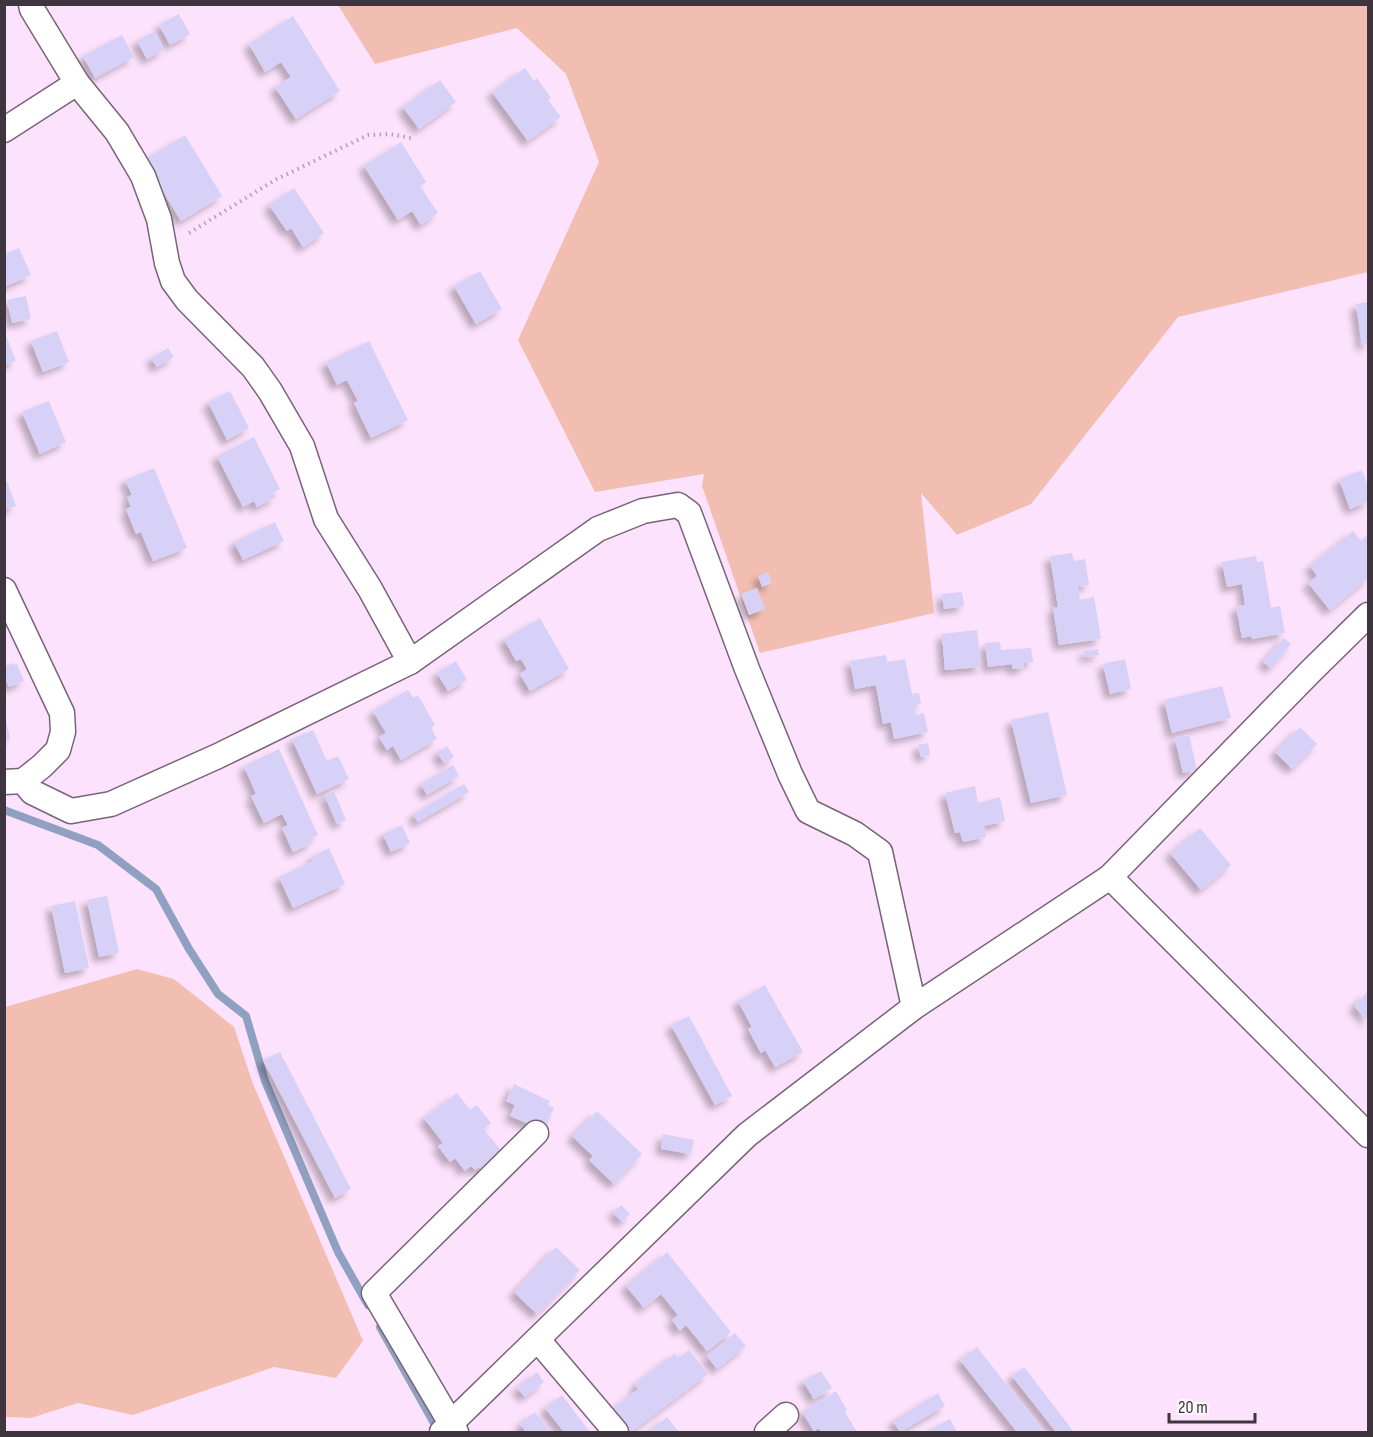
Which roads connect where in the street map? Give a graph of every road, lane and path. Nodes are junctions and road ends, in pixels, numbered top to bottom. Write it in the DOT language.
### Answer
graph roads {
  1 [pos="31,4"];
  2 [pos="77,82"];
  3 [pos="4,129"];
  4 [pos="411,138"];
  5 [pos="166,246"];
  6 [pos="4,590"];
  7 [pos="1368,615"];
  8 [pos="410,663"];
  9 [pos="14,781"];
  10 [pos="1110,877"];
  11 [pos="914,1007"];
  12 [pos="536,1133"];
  13 [pos="1368,1135"];
  14 [pos="538,1340"];
  15 [pos="786,1415"];
  16 [pos="450,1429"];
  17 [pos="616,1432"];
  18 [pos="767,1432"];
  1 -- 2 [label="street"];
  2 -- 3 [label="street"];
  2 -- 5 [label="street"];
  4 -- 5 [label="path"];
  5 -- 8 [label="street"];
  6 -- 9 [label="street"];
  7 -- 10 [label="street"];
  8 -- 9 [label="street"];
  8 -- 11 [label="street"];
  10 -- 11 [label="street"];
  10 -- 13 [label="street"];
  11 -- 14 [label="street"];
  12 -- 16 [label="street"];
  14 -- 16 [label="street"];
  14 -- 17 [label="street"];
  15 -- 18 [label="street"];
}
